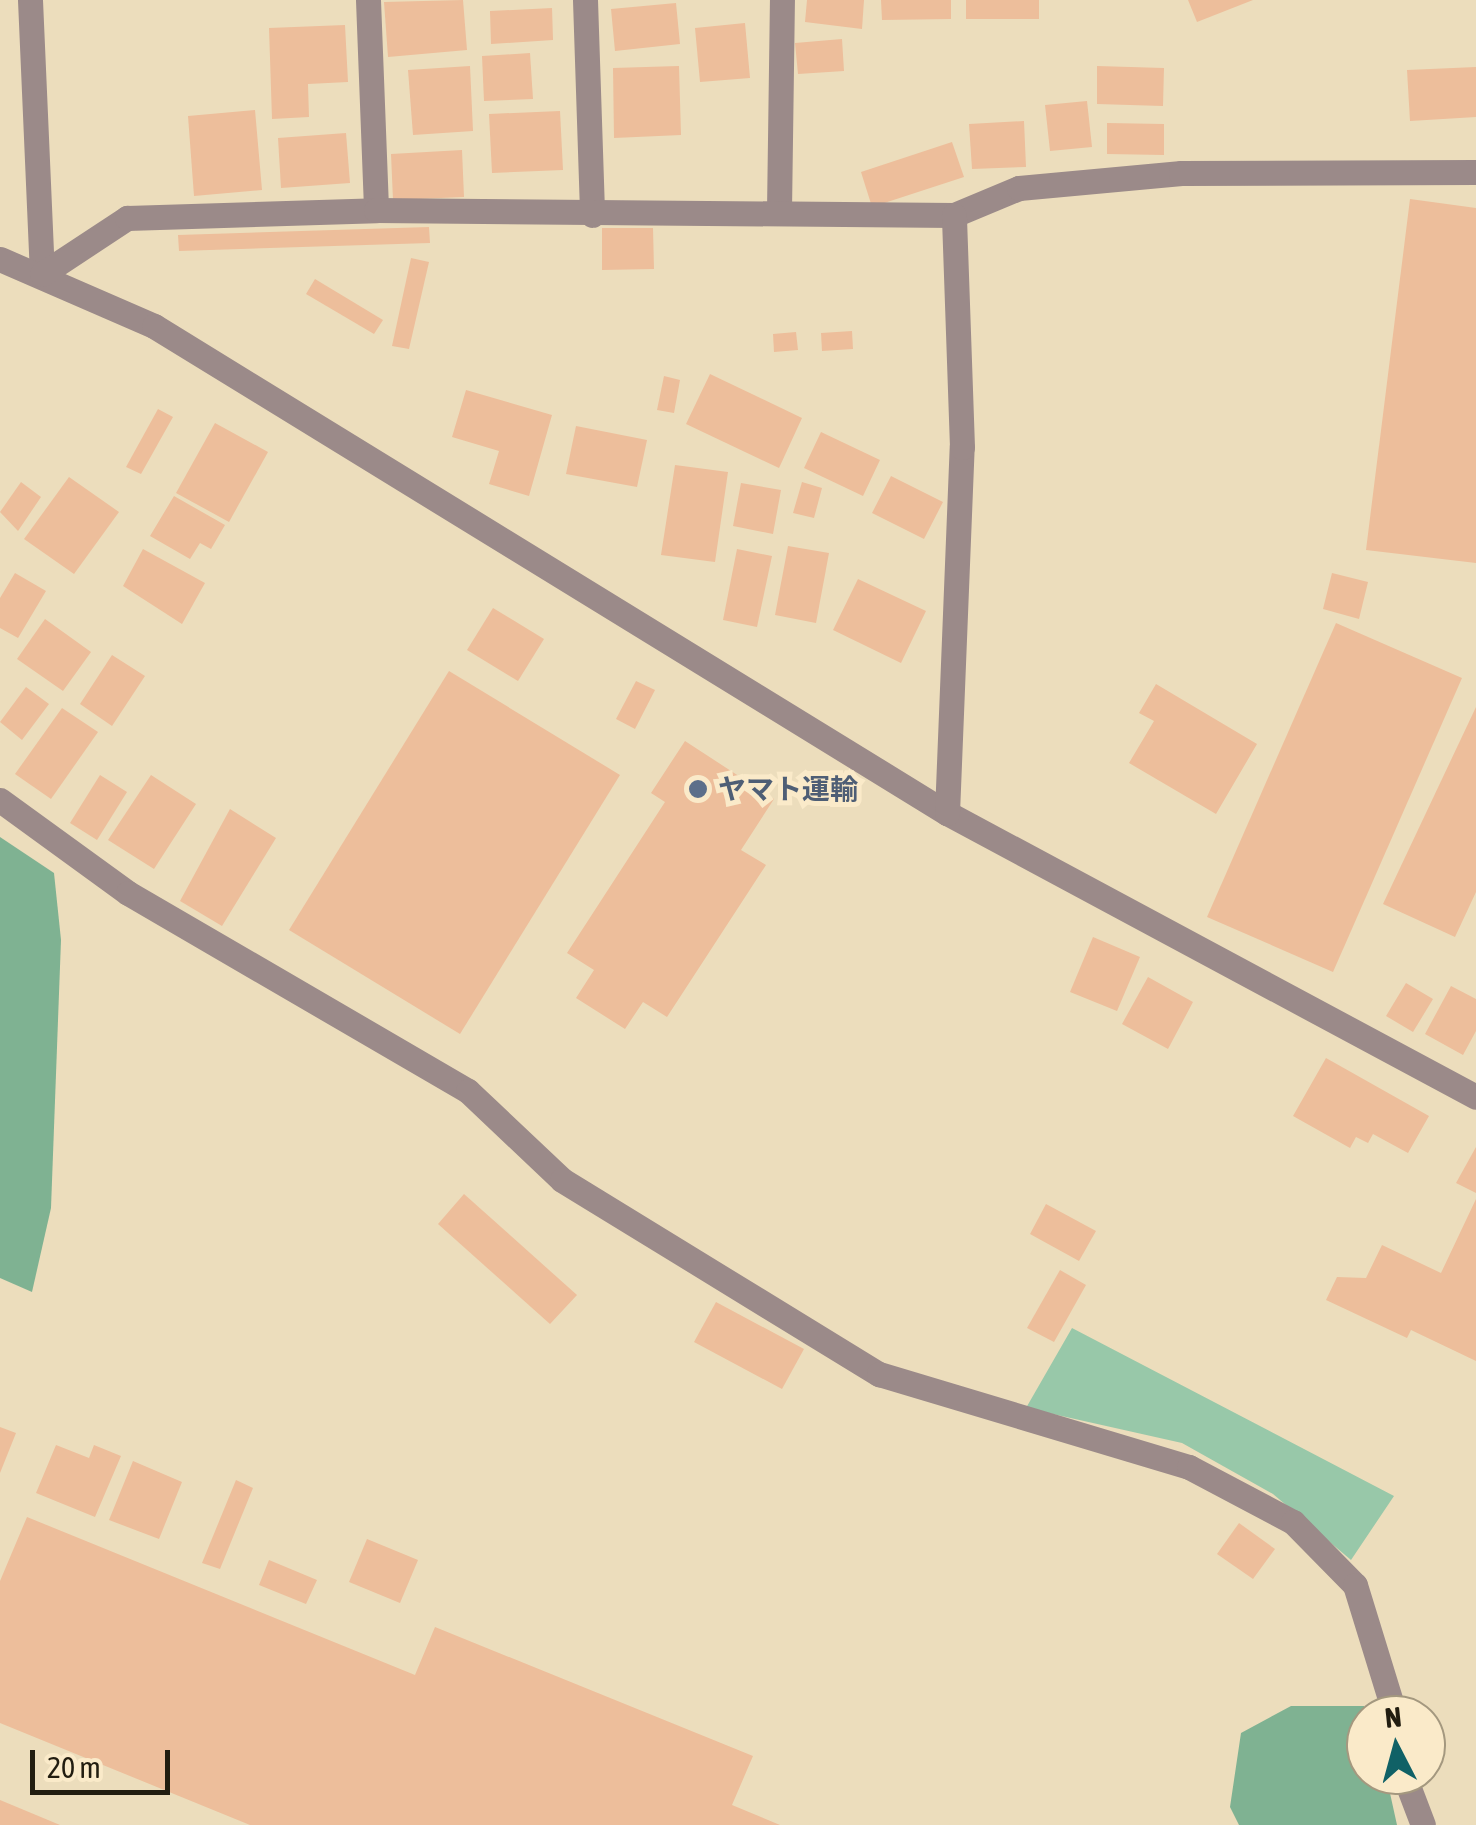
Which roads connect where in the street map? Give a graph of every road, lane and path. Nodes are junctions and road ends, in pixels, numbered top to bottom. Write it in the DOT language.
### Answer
graph roads {
  1 [pos="30,0"];
  2 [pos="368,0"];
  3 [pos="584,0"];
  4 [pos="782,0"];
  5 [pos="1476,172"];
  6 [pos="376,210"];
  7 [pos="779,211"];
  8 [pos="592,214"];
  9 [pos="954,214"];
  10 [pos="0,259"];
  11 [pos="42,274"];
  12 [pos="0,800"];
  13 [pos="947,813"];
  14 [pos="1476,1097"];
  15 [pos="1388,1695"];
  16 [pos="1412,1795"];
  17 [pos="1423,1825"];
  1 -- 11 [label="street"];
  2 -- 6 [label="street"];
  3 -- 8 [label="street"];
  4 -- 7 [label="street"];
  5 -- 9 [label="street"];
  6 -- 8 [label="street"];
  6 -- 11 [label="street"];
  7 -- 8 [label="street"];
  7 -- 9 [label="street"];
  9 -- 13 [label="street"];
  10 -- 11 [label="street"];
  11 -- 13 [label="street"];
  12 -- 15 [label="street"];
  13 -- 14 [label="street"];
  16 -- 17 [label="street"];
}
